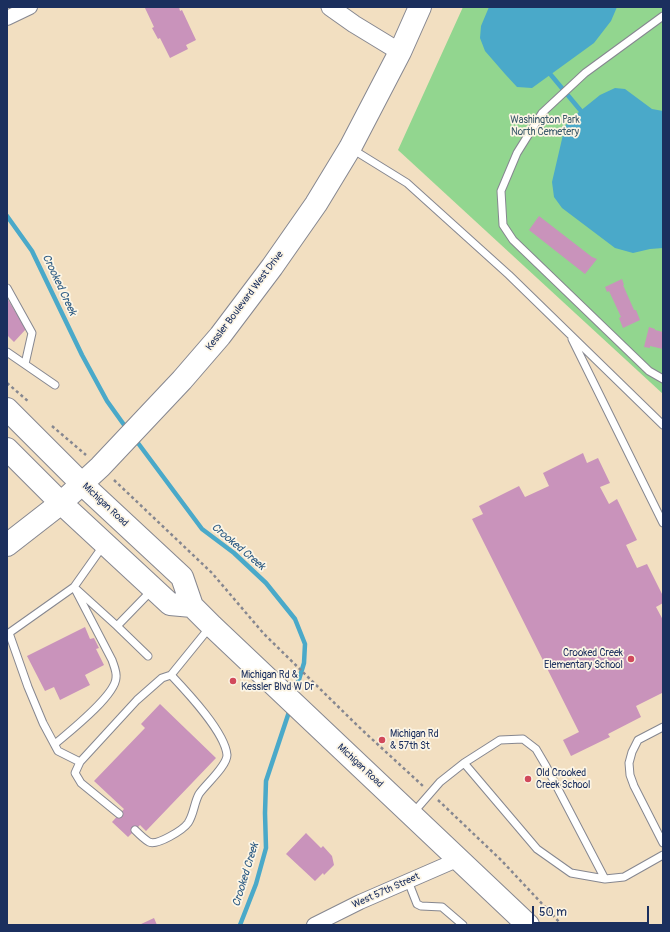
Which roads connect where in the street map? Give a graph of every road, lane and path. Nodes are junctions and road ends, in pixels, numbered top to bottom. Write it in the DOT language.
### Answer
graph roads {
  1 [pos="30,7"];
  2 [pos="330,7"];
  3 [pos="420,7"];
  4 [pos="663,16"];
  5 [pos="7,18"];
  6 [pos="400,52"];
  7 [pos="350,148"];
  8 [pos="7,288"];
  9 [pos="570,334"];
  10 [pos="7,352"];
  11 [pos="25,364"];
  12 [pos="663,379"];
  13 [pos="7,383"];
  14 [pos="55,385"];
  15 [pos="32,405"];
  16 [pos="7,409"];
  17 [pos="51,424"];
  18 [pos="663,425"];
  19 [pos="7,449"];
  20 [pos="103,463"];
  21 [pos="82,484"];
  22 [pos="61,503"];
  23 [pos="663,523"];
  24 [pos="105,544"];
  25 [pos="7,545"];
  26 [pos="74,587"];
  27 [pos="153,589"];
  28 [pos="192,606"];
  29 [pos="117,626"];
  30 [pos="212,626"];
  31 [pos="8,630"];
  32 [pos="148,656"];
  33 [pos="171,675"];
  34 [pos="663,727"];
  35 [pos="55,744"];
  36 [pos="80,762"];
  37 [pos="464,763"];
  38 [pos="430,793"];
  39 [pos="119,814"];
  40 [pos="412,814"];
  41 [pos="135,830"];
  42 [pos="663,842"];
  43 [pos="663,855"];
  44 [pos="459,859"];
  45 [pos="605,879"];
  46 [pos="408,881"];
  47 [pos="520,920"];
  48 [pos="314,925"];
  49 [pos="463,925"];
  50 [pos="562,925"];
  1 -- 5 [label="street"];
  2 -- 6 [label="street"];
  3 -- 6 [label="main road, Kessler Boulevard West Drive"];
  4 -- 12 [label="lane"];
  6 -- 7 [label="main road, Kessler Boulevard West Drive"];
  7 -- 9 [label="lane"];
  7 -- 20 [label="main road, Kessler Boulevard West Drive"];
  8 -- 11 [label="lane"];
  9 -- 18 [label="lane"];
  9 -- 23 [label="lane"];
  10 -- 11 [label="lane"];
  11 -- 14 [label="lane"];
  13 -- 15 [label="path"];
  16 -- 21 [label="main road, Michigan Road"];
  17 -- 20 [label="path"];
  19 -- 22 [label="main road"];
  20 -- 21 [label="main road, Kessler Boulevard West Drive"];
  20 -- 38 [label="path"];
  21 -- 22 [label="main road, Kessler Boulevard West Drive"];
  21 -- 28 [label="main road, Michigan Road"];
  22 -- 24 [label="main road"];
  22 -- 25 [label="main road, Kessler Boulevard West Drive"];
  24 -- 26 [label="lane"];
  24 -- 27 [label="main road"];
  26 -- 29 [label="lane"];
  26 -- 31 [label="lane"];
  26 -- 35 [label="lane"];
  27 -- 28 [label="main road"];
  27 -- 29 [label="lane"];
  28 -- 30 [label="main road, Michigan Road"];
  29 -- 32 [label="lane"];
  30 -- 33 [label="lane"];
  30 -- 40 [label="main road, Michigan Road"];
  31 -- 35 [label="lane"];
  33 -- 36 [label="lane"];
  33 -- 41 [label="lane"];
  34 -- 42 [label="lane"];
  35 -- 36 [label="lane"];
  36 -- 39 [label="lane"];
  37 -- 38 [label="lane"];
  37 -- 45 [label="lane"];
  37 -- 45 [label="lane"];
  38 -- 40 [label="lane"];
  38 -- 50 [label="path"];
  40 -- 44 [label="main road, Michigan Road"];
  43 -- 45 [label="lane"];
  44 -- 46 [label="street, West 57th Street"];
  44 -- 47 [label="main road, Michigan Road"];
  46 -- 48 [label="street, West 57th Street"];
  46 -- 49 [label="lane"];
}
